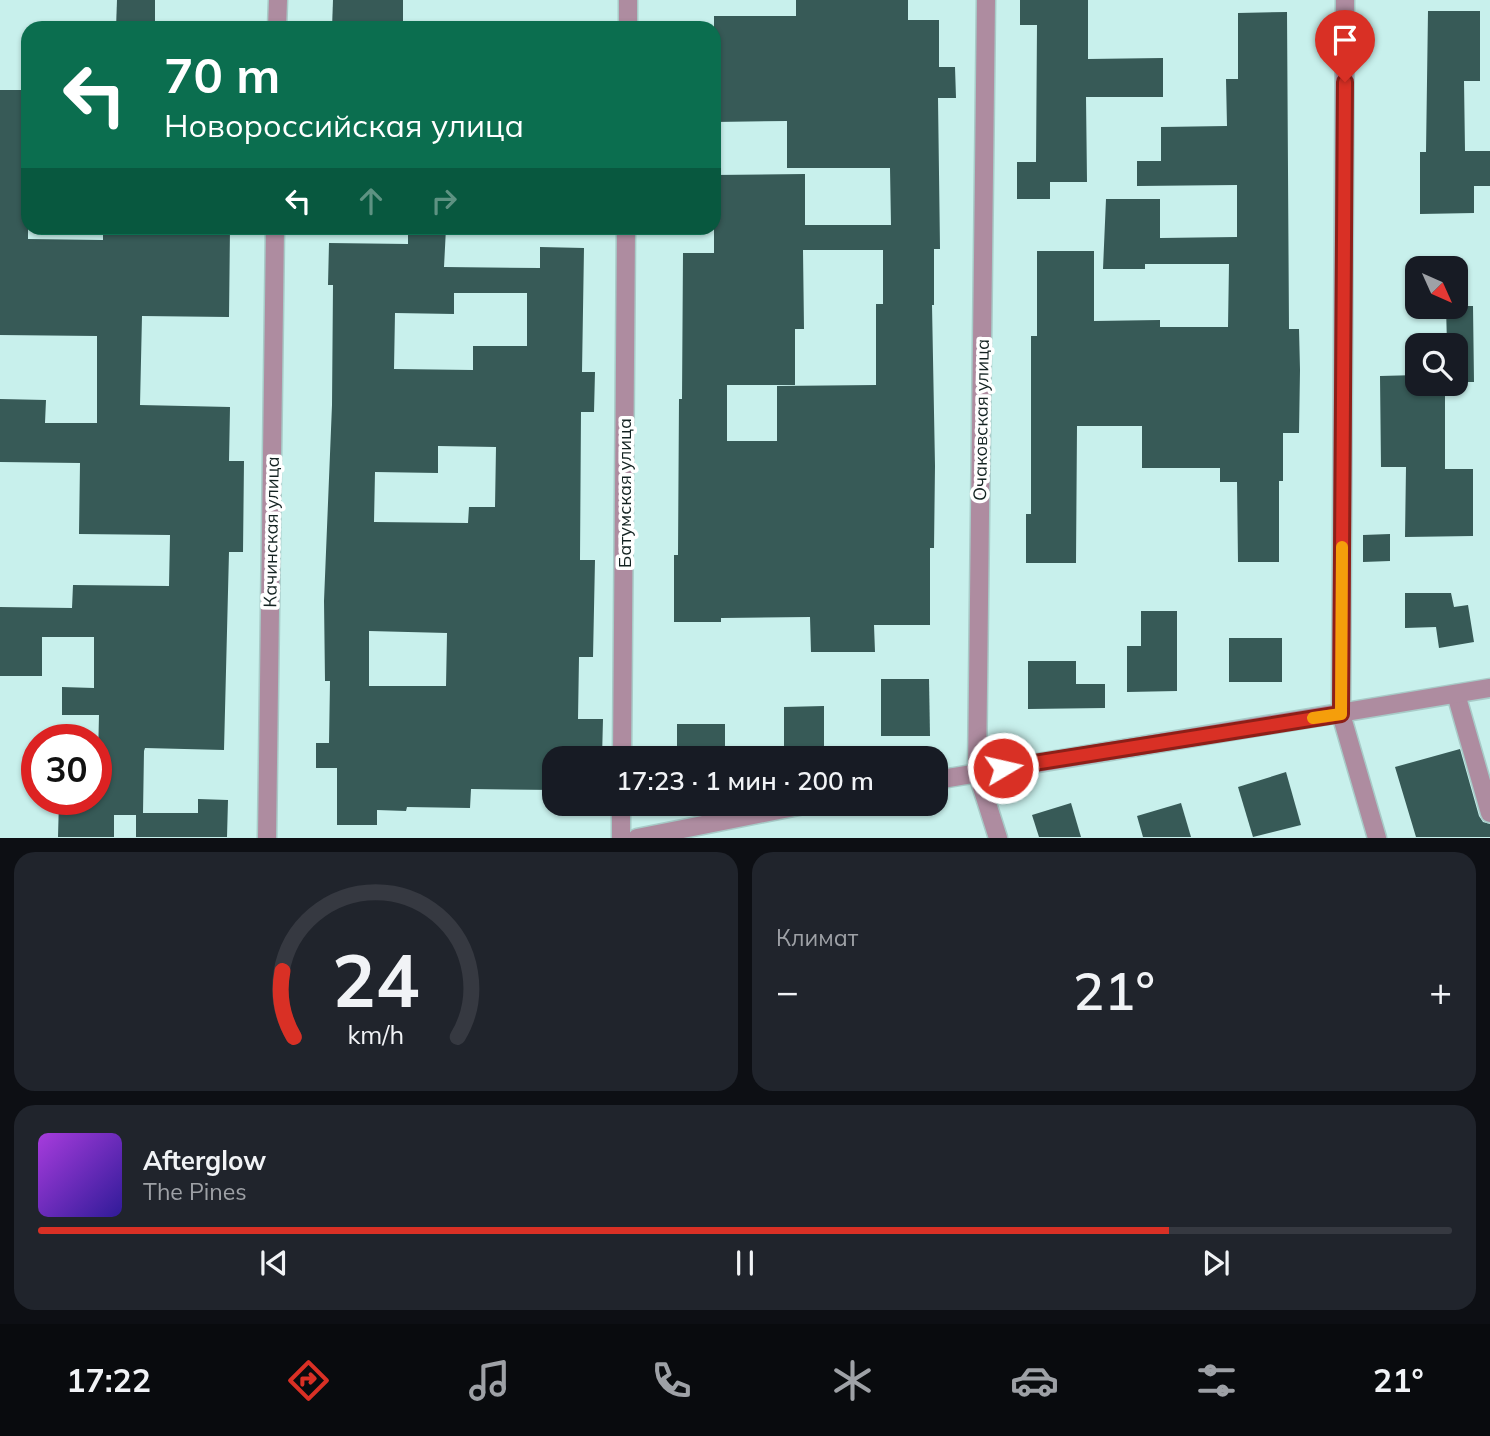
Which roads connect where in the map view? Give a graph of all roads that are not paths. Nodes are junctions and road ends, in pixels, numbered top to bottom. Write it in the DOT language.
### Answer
graph roads {
  1 [pos="278,0"];
  2 [pos="628,0"];
  3 [pos="986,0"];
  4 [pos="1345,0"];
  5 [pos="277,21"];
  6 [pos="628,21"];
  7 [pos="275,235"];
  8 [pos="626,235"];
  9 [pos="1490,688"];
  10 [pos="1456,694"];
  11 [pos="1341,714"];
  12 [pos="622,746"];
  13 [pos="977,772"];
  14 [pos="948,777"];
  15 [pos="1490,813"];
  16 [pos="621,816"];
  17 [pos="748,816"];
  18 [pos="267,838"];
  19 [pos="621,838"];
  20 [pos="637,838"];
  21 [pos="998,838"];
  22 [pos="1377,838"];
  1 -- 5 [label="street"];
  2 -- 6 [label="street"];
  3 -- 13 [label="street, Очаковская улица"];
  4 -- 11 [label="street"];
  7 -- 18 [label="street, Качинская улица"];
  8 -- 12 [label="street, Батумская улица"];
  9 -- 10 [label="street"];
  10 -- 11 [label="street"];
  10 -- 15 [label="street"];
  11 -- 13 [label="street"];
  11 -- 22 [label="street"];
  13 -- 14 [label="street"];
  13 -- 21 [label="street, Очаковская улица"];
  16 -- 19 [label="street"];
  17 -- 20 [label="street"];
}
